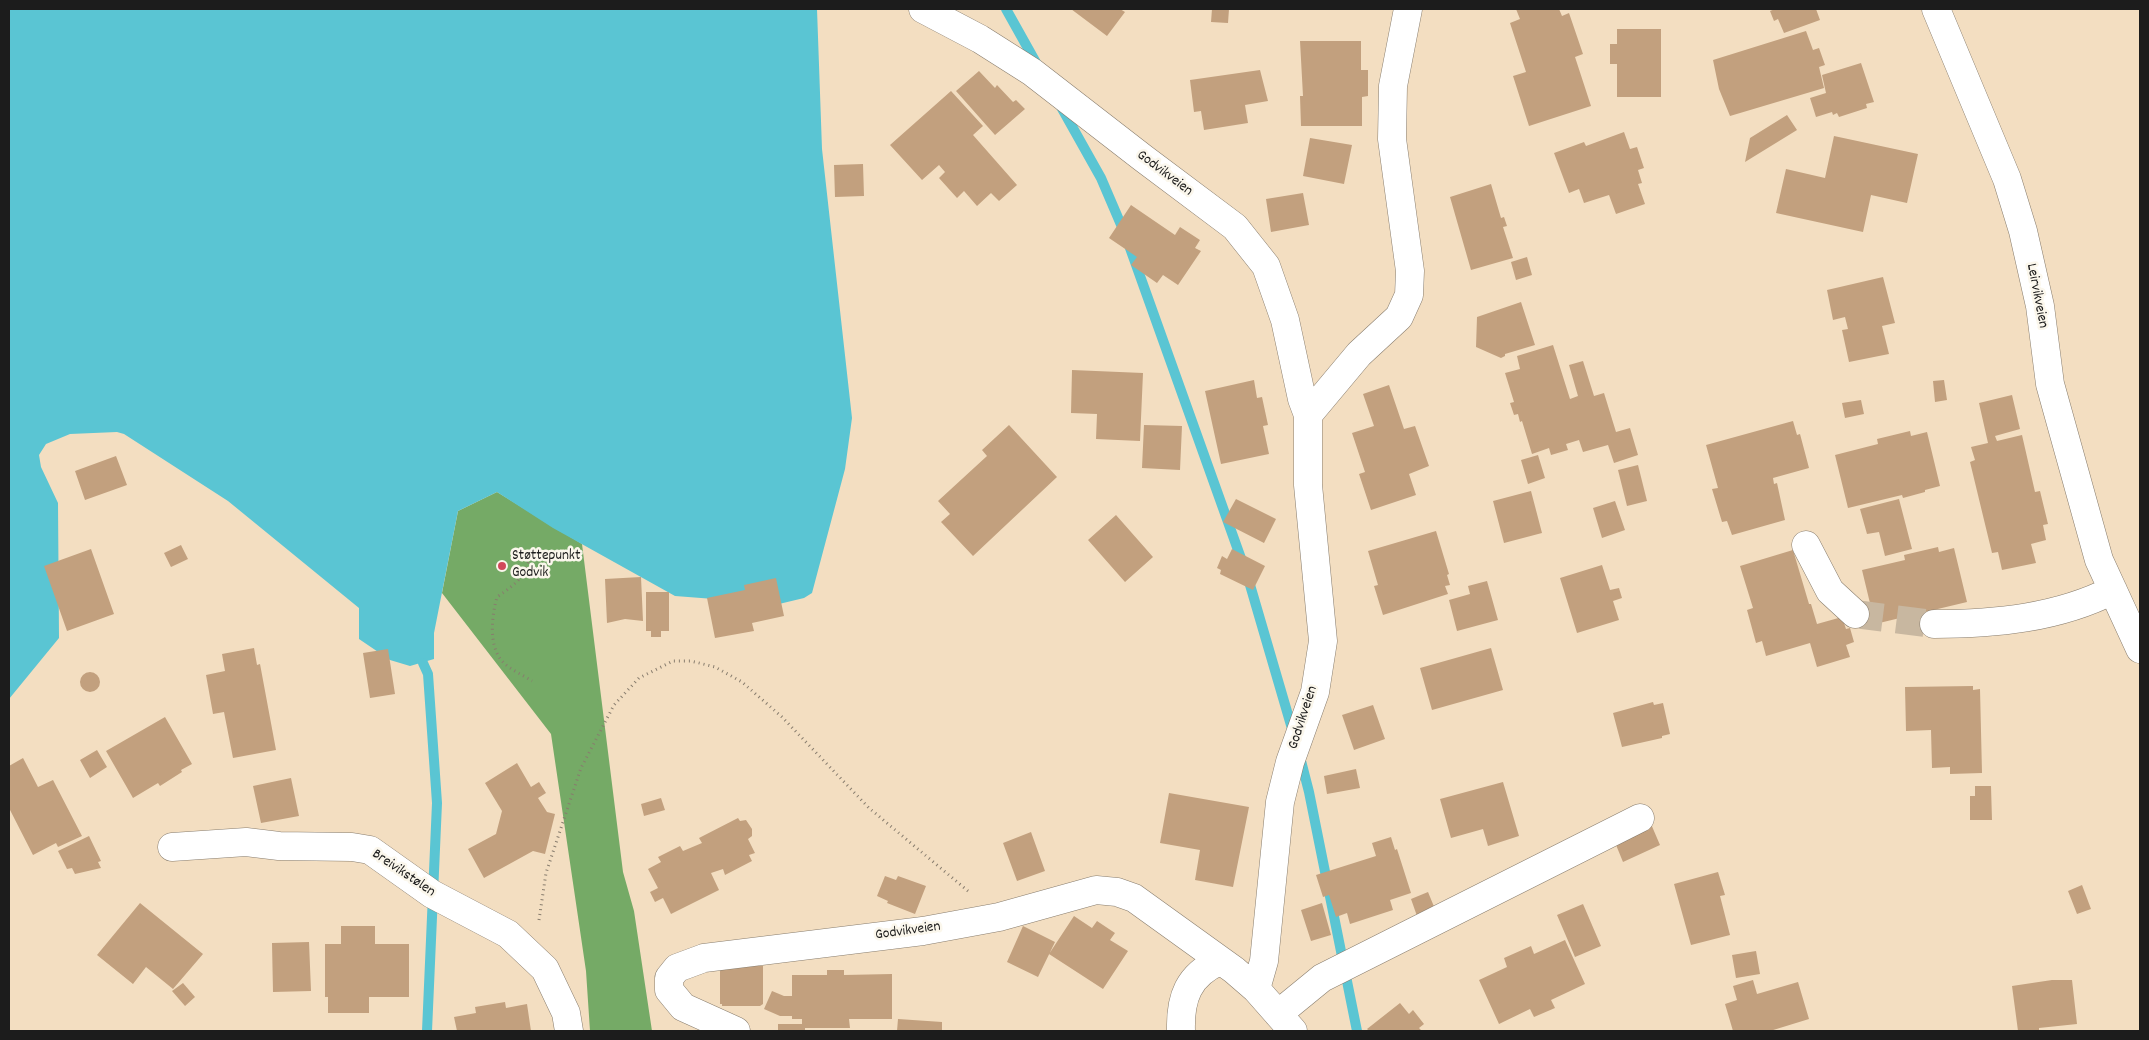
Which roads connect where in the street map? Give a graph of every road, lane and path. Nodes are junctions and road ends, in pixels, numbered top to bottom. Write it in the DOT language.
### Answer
graph roads {
  1 [pos="923,9"];
  2 [pos="1408,9"];
  3 [pos="1936,9"];
  4 [pos="1308,415"];
  5 [pos="1806,545"];
  6 [pos="532,553"];
  7 [pos="2113,590"];
  8 [pos="1855,614"];
  9 [pos="1934,624"];
  10 [pos="2140,649"];
  11 [pos="532,681"];
  12 [pos="1640,818"];
  13 [pos="172,847"];
  14 [pos="999,917"];
  15 [pos="534,959"];
  16 [pos="1220,961"];
  17 [pos="1256,990"];
  18 [pos="1286,1023"];
  19 [pos="569,1031"];
  20 [pos="736,1031"];
  21 [pos="1181,1031"];
  1 -- 4 [label="street, Godvikveien"];
  2 -- 4 [label="street"];
  3 -- 7 [label="street, Leirvikveien"];
  4 -- 17 [label="street, Godvikveien"];
  5 -- 8 [label="street"];
  6 -- 11 [label="path"];
  7 -- 9 [label="street"];
  7 -- 10 [label="street, Leirvikveien"];
  12 -- 18 [label="street, Godvikveien"];
  13 -- 15 [label="street, Breivikstølen"];
  14 -- 15 [label="path"];
  14 -- 16 [label="street, Godvikveien"];
  14 -- 20 [label="street, Godvikveien"];
  15 -- 19 [label="street, Breivikstølen"];
  16 -- 17 [label="street, Godvikveien"];
  16 -- 21 [label="street"];
  17 -- 18 [label="street, Godvikveien"];
}
